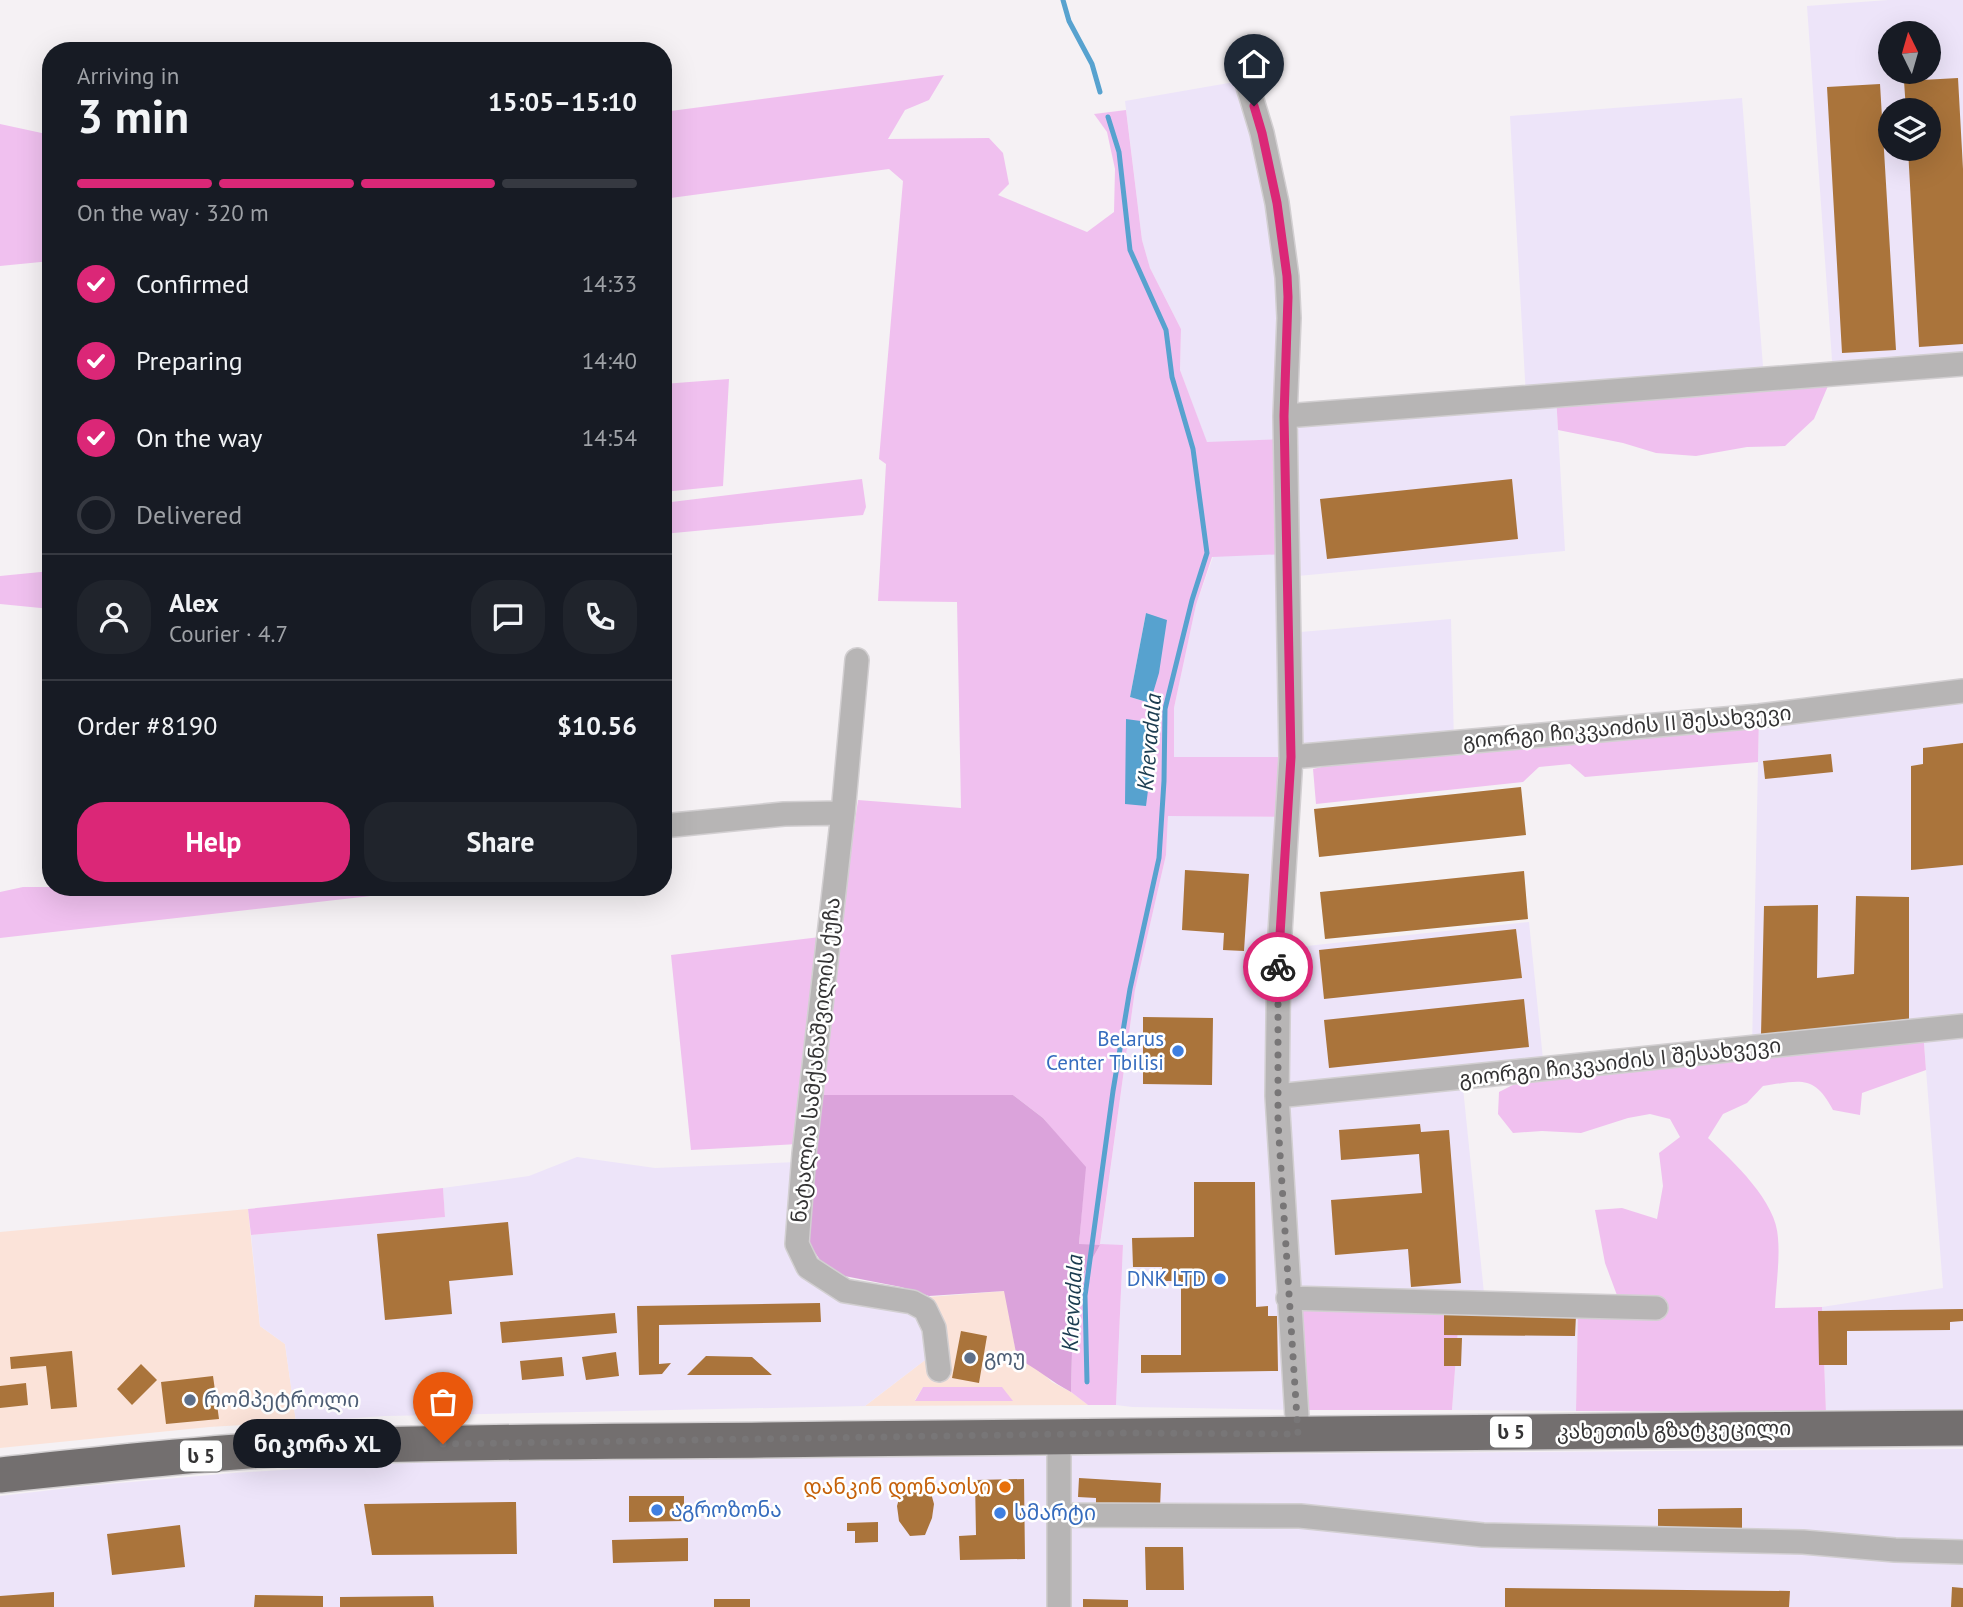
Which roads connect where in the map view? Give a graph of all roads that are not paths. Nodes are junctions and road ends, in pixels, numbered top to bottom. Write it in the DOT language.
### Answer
graph roads {
  1 [pos="1246,80"];
  2 [pos="1963,364"];
  3 [pos="1284,416"];
  4 [pos="857,660"];
  5 [pos="1963,691"];
  6 [pos="1291,757"];
  7 [pos="843,813"];
  8 [pos="672,825"];
  9 [pos="1963,1026"];
  10 [pos="1277,1096"];
  11 [pos="1288,1298"];
  12 [pos="1656,1308"];
  13 [pos="939,1370"];
  14 [pos="1963,1428"];
  15 [pos="1298,1434"];
  16 [pos="1059,1436"];
  17 [pos="0,1475"];
  18 [pos="1059,1514"];
  19 [pos="1963,1552"];
  20 [pos="1059,1607"];
  1 -- 3 [label="street"];
  2 -- 3 [label="street"];
  3 -- 6 [label="street"];
  4 -- 7 [label="street, ნატალია სამქანაშვილის ქუჩა"];
  5 -- 6 [label="street, გიორგი ჩიკვაიძის II შესახვევი"];
  6 -- 10 [label="street"];
  7 -- 8 [label="street"];
  7 -- 13 [label="street, ნატალია სამქანაშვილის ქუჩა"];
  9 -- 10 [label="street, გიორგი ჩიკვაიძის I შესახვევი"];
  10 -- 11 [label="street"];
  11 -- 12 [label="street"];
  11 -- 15 [label="street"];
  14 -- 15 [label="highway, კახეთის გზატკეცილი / ს 5"];
  15 -- 16 [label="highway, კახეთის გზატკეცილი / ს 5"];
  16 -- 17 [label="highway, კახეთის გზატკეცილი / ს 5"];
  16 -- 18 [label="street"];
  18 -- 19 [label="street"];
  18 -- 20 [label="street"];
}
